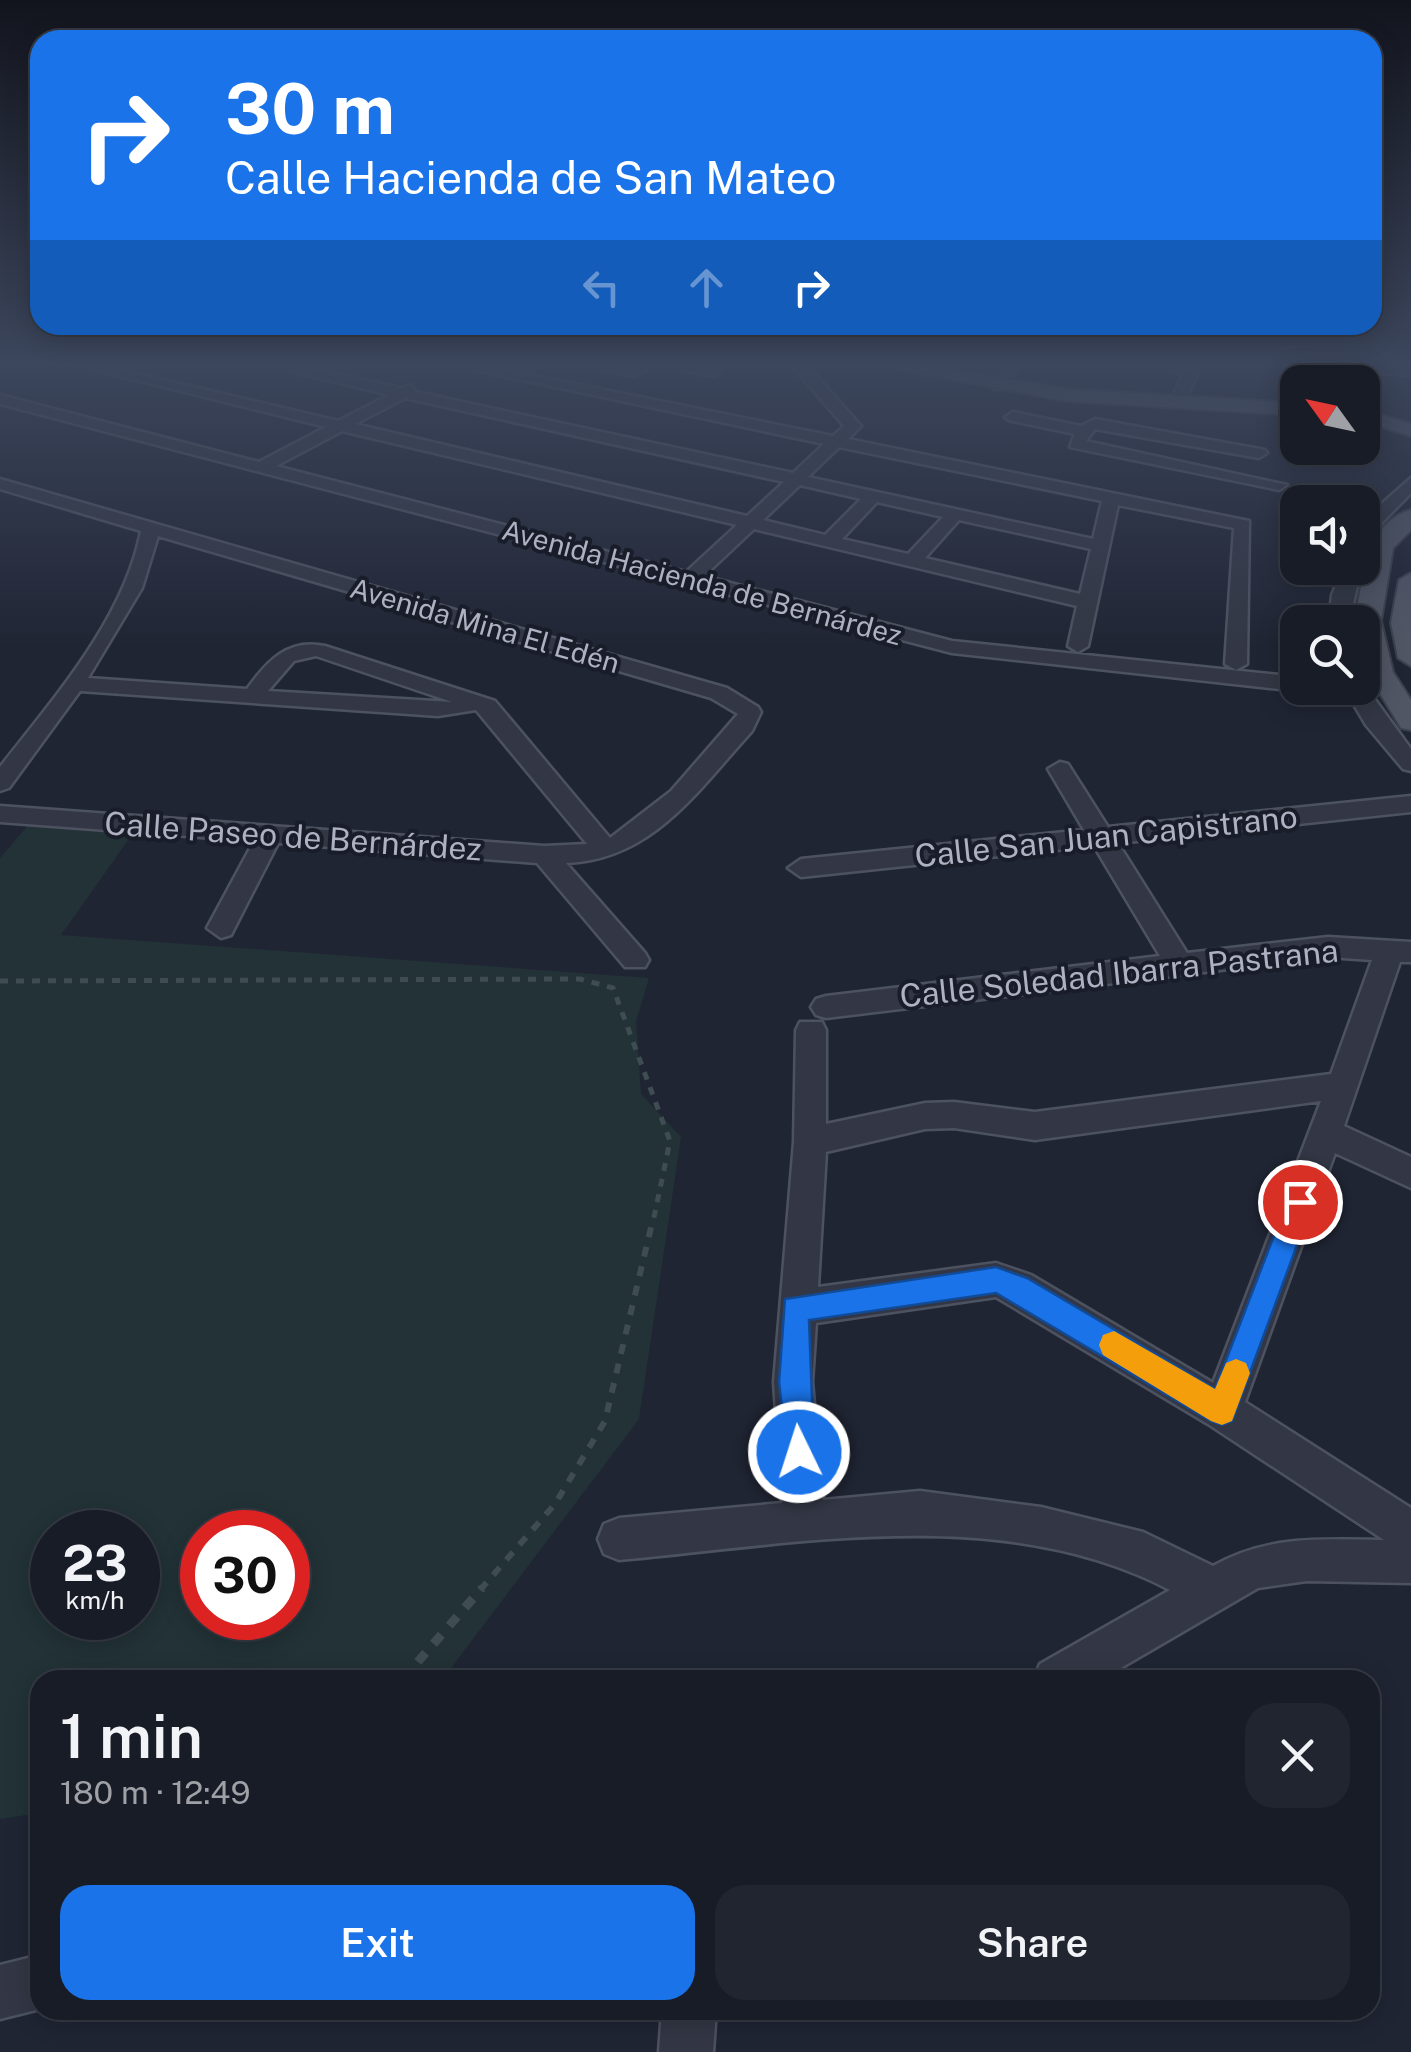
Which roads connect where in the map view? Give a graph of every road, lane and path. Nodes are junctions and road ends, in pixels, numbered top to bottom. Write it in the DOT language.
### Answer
graph roads {
  1 [pos="248,457"];
  2 [pos="251,457"];
  3 [pos="280,457"];
  4 [pos="472,457"];
  5 [pos="692,457"];
  6 [pos="820,457"];
  7 [pos="909,457"];
  8 [pos="1128,457"];
  9 [pos="270,462"];
  10 [pos="794,479"];
  11 [pos="0,484"];
  12 [pos="1411,484"];
  13 [pos="1279,486"];
  14 [pos="872,496"];
  15 [pos="1111,498"];
  16 [pos="0,504"];
  17 [pos="87,510"];
  18 [pos="955,514"];
  19 [pos="1380,515"];
  20 [pos="1411,517"];
  21 [pos="748,522"];
  22 [pos="150,530"];
  23 [pos="829,541"];
  24 [pos="1101,546"];
  25 [pos="912,560"];
  26 [pos="695,574"];
  27 [pos="1411,580"];
  28 [pos="1087,602"];
  29 [pos="1370,605"];
  30 [pos="1078,646"];
  31 [pos="1411,658"];
  32 [pos="1236,664"];
  33 [pos="1280,668"];
  34 [pos="1380,672"];
  35 [pos="1280,682"];
  36 [pos="75,684"];
  37 [pos="253,697"];
  38 [pos="1368,705"];
  39 [pos="487,706"];
  40 [pos="1411,722"];
  41 [pos="1411,764"];
  42 [pos="1060,768"];
  43 [pos="0,783"];
  44 [pos="1411,804"];
  45 [pos="0,814"];
  46 [pos="271,833"];
  47 [pos="1102,838"];
  48 [pos="595,852"];
  49 [pos="544,855"];
  50 [pos="801,868"];
  51 [pos="220,928"];
  52 [pos="1400,950"];
  53 [pos="635,960"];
  54 [pos="1179,964"];
  55 [pos="0,981"];
  56 [pos="1340,1086"];
  57 [pos="1326,1134"];
  58 [pos="810,1142"];
  59 [pos="1411,1173"];
  60 [pos="795,1308"];
  61 [pos="1222,1410"];
  62 [pos="804,1522"];
  63 [pos="1411,1534"];
  64 [pos="620,1539"];
  65 [pos="1411,1562"];
  66 [pos="1212,1590"];
  67 [pos="411,1670"];
  68 [pos="1073,1670"];
  69 [pos="30,1984"];
  70 [pos="0,1992"];
  71 [pos="689,2020"];
  72 [pos="686,2052"];
  1 -- 9 [label="street, Avenida Hacienda de Bernárdez"];
  2 -- 9 [label="street, Avenida Hacienda de Bernárdez"];
  3 -- 9 [label="street"];
  4 -- 21 [label="street"];
  5 -- 10 [label="street"];
  6 -- 10 [label="street"];
  7 -- 15 [label="street"];
  8 -- 13 [label="street"];
  9 -- 26 [label="street, Avenida Hacienda de Bernárdez"];
  10 -- 14 [label="street"];
  10 -- 21 [label="street"];
  11 -- 17 [label="street, Avenida Mina El Edén"];
  12 -- 19 [label="street"];
  14 -- 18 [label="street"];
  14 -- 23 [label="street"];
  15 -- 24 [label="street"];
  15 -- 32 [label="street"];
  16 -- 17 [label="street"];
  17 -- 22 [label="street, Avenida Mina El Edén"];
  18 -- 24 [label="street"];
  18 -- 25 [label="street"];
  20 -- 29 [label="main road"];
  21 -- 23 [label="street"];
  21 -- 26 [label="street"];
  22 -- 36 [label="street"];
  22 -- 48 [label="street, Avenida Mina El Edén"];
  23 -- 25 [label="street"];
  24 -- 28 [label="street"];
  25 -- 28 [label="street"];
  26 -- 30 [label="street, Avenida Hacienda de Bernárdez"];
  26 -- 35 [label="street, Avenida Hacienda de Bernárdez"];
  27 -- 31 [label="main road"];
  28 -- 30 [label="street"];
  30 -- 32 [label="street, Avenida Hacienda de Bernárdez"];
  32 -- 33 [label="street, Avenida Hacienda de Bernárdez"];
  34 -- 40 [label="main road"];
  36 -- 37 [label="street"];
  36 -- 43 [label="street"];
  37 -- 39 [label="street"];
  37 -- 39 [label="street"];
  38 -- 41 [label="street"];
  39 -- 48 [label="street"];
  42 -- 47 [label="street"];
  44 -- 47 [label="street, Calle San Juan Capistrano"];
  45 -- 46 [label="street, Calle Paseo de Bernárdez"];
  46 -- 49 [label="street, Calle Paseo de Bernárdez"];
  46 -- 51 [label="street"];
  47 -- 50 [label="street, Calle San Juan Capistrano"];
  47 -- 54 [label="street"];
  48 -- 49 [label="street, Calle Paseo de Bernárdez"];
  49 -- 53 [label="street"];
  52 -- 54 [label="street, Calle Soledad Ibarra Pastrana"];
  52 -- 56 [label="street"];
  54 -- 58 [label="street, Calle Soledad Ibarra Pastrana"];
  55 -- 67 [label="path"];
  56 -- 57 [label="street"];
  56 -- 58 [label="street"];
  57 -- 59 [label="street"];
  57 -- 61 [label="street"];
  58 -- 60 [label="street, Calle Soledad Ibarra Pastrana"];
  60 -- 61 [label="street"];
  60 -- 62 [label="street, Calle Soledad Ibarra Pastrana"];
  61 -- 63 [label="street"];
  62 -- 64 [label="street"];
  62 -- 66 [label="street"];
  65 -- 66 [label="street"];
  66 -- 68 [label="street"];
  69 -- 70 [label="street"];
  71 -- 72 [label="street"];
}
